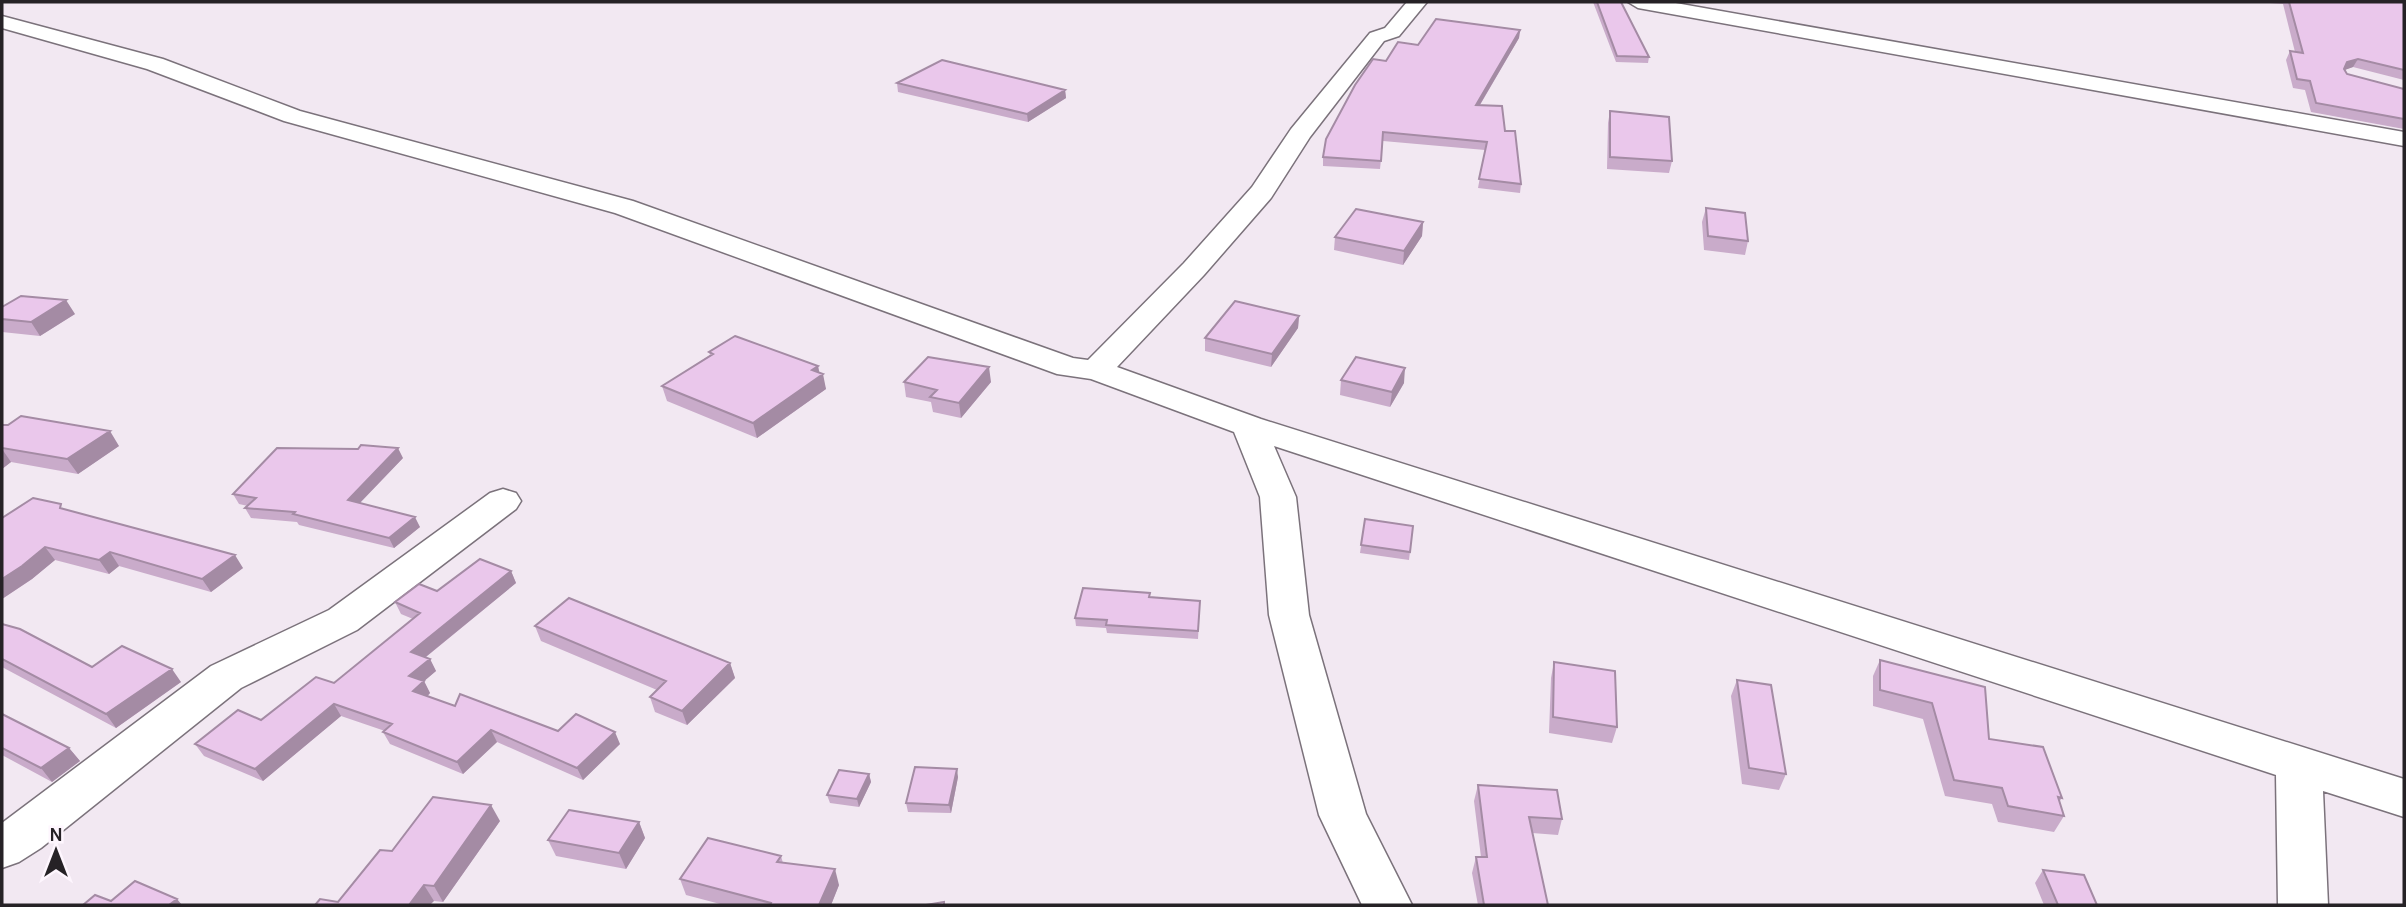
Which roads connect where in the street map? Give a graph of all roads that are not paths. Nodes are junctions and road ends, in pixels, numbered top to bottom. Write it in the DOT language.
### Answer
graph roads {
  1 [pos="1417,2"];
  2 [pos="1638,2"];
  3 [pos="2,22"];
  4 [pos="2404,139"];
  5 [pos="1096,370"];
  6 [pos="1248,426"];
  7 [pos="503,501"];
  8 [pos="2299,765"];
  9 [pos="2404,798"];
  10 [pos="9,833"];
  11 [pos="1387,905"];
  12 [pos="2302,905"];
  1 -- 5 [label="street"];
  2 -- 4 [label="street"];
  3 -- 5 [label="street"];
  5 -- 6 [label="street"];
  6 -- 8 [label="street"];
  6 -- 11 [label="street"];
  7 -- 10 [label="street"];
  8 -- 9 [label="street"];
  8 -- 12 [label="street"];
}
